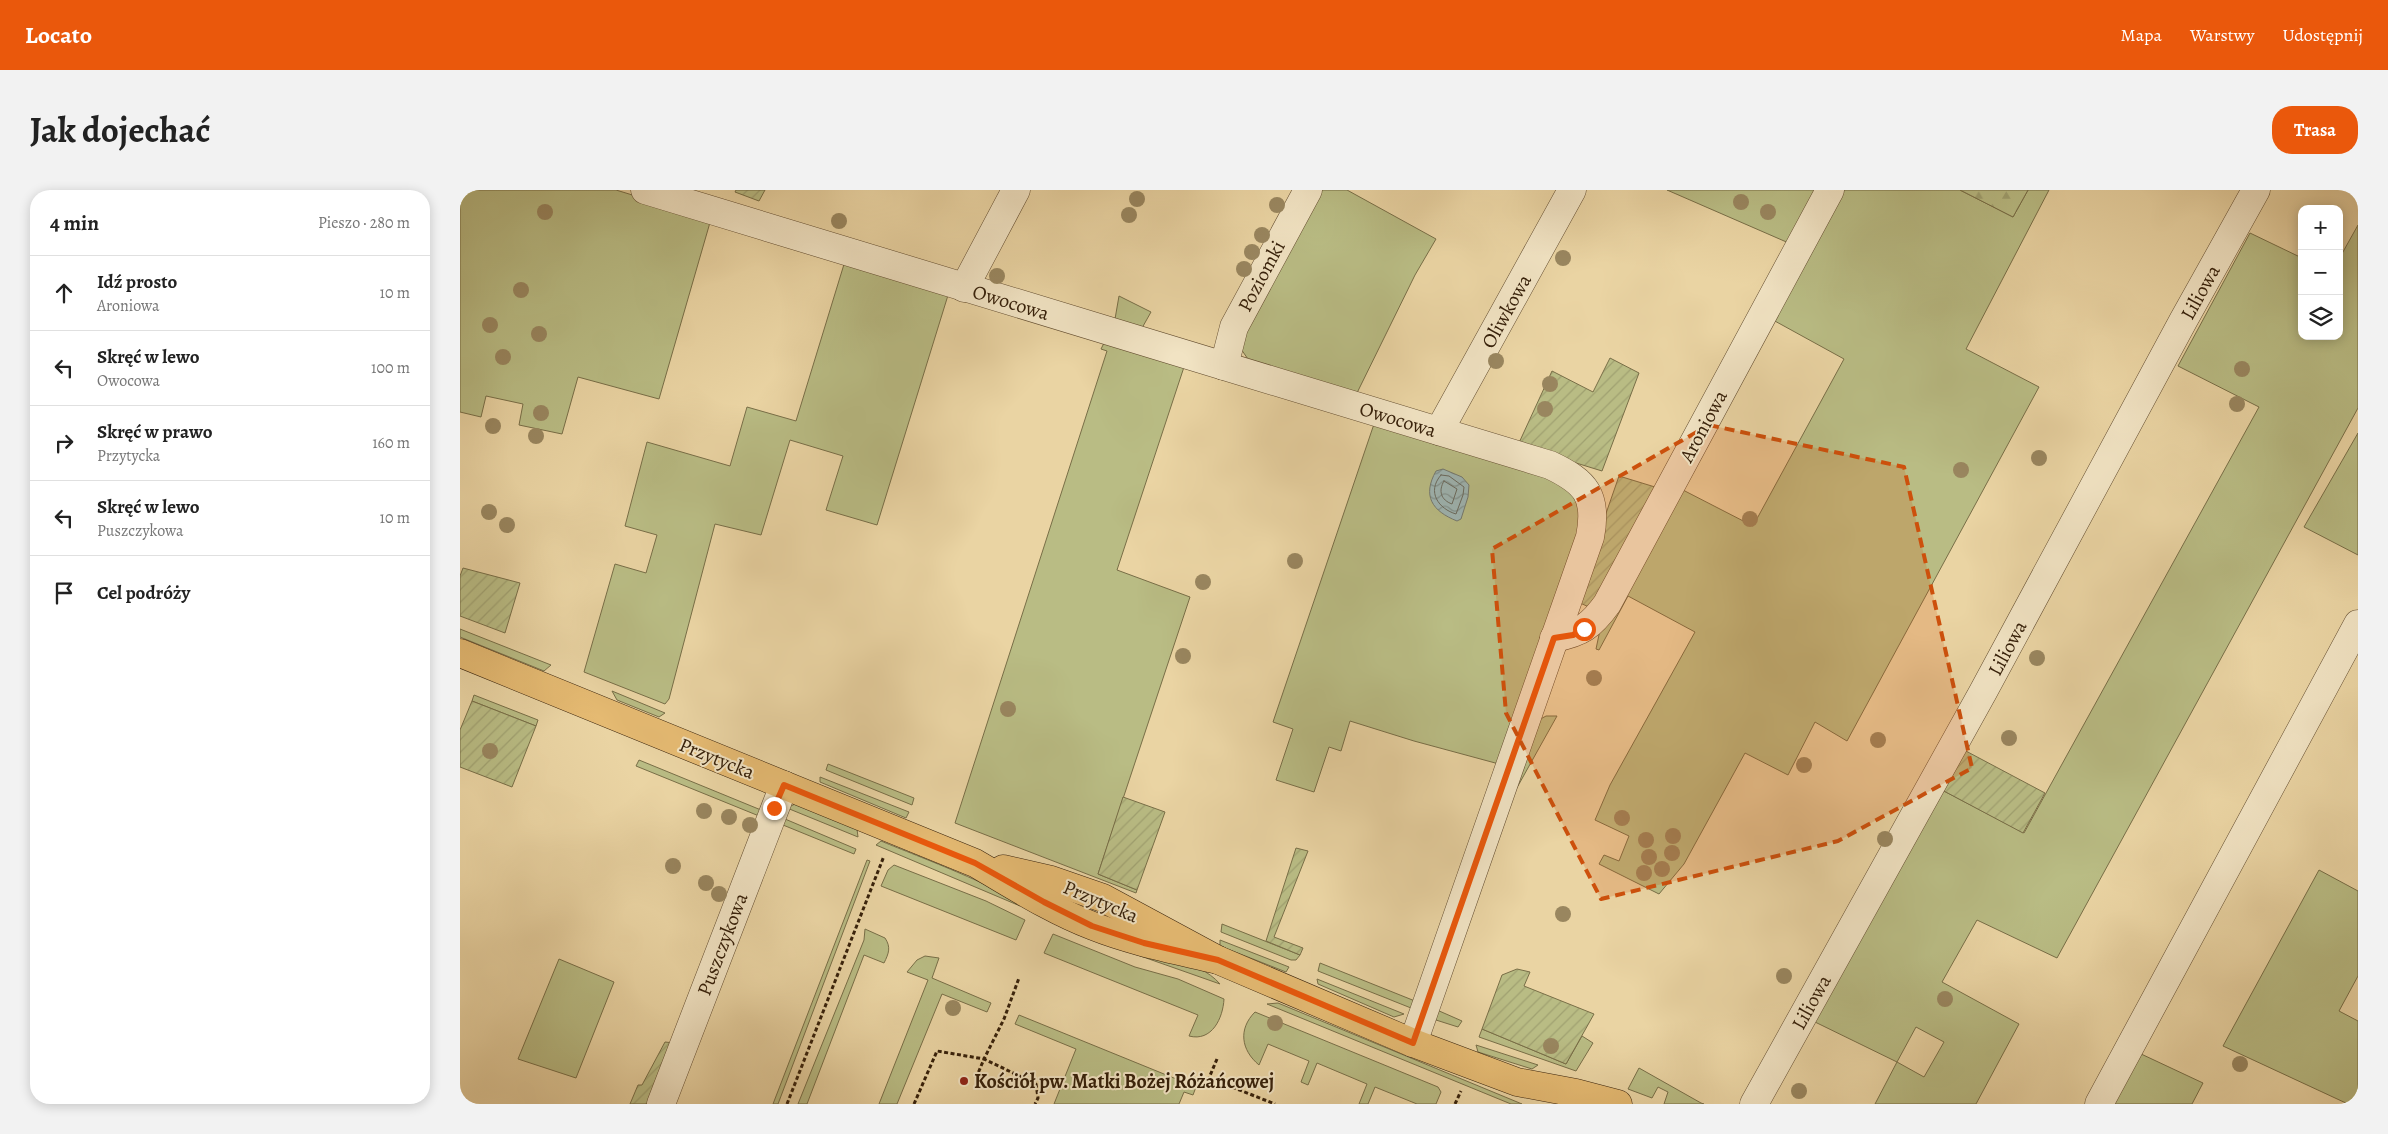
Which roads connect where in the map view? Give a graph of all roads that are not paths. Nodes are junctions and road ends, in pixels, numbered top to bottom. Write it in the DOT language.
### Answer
graph roads {
  1 [pos="1016,190"];
  2 [pos="1308,190"];
  3 [pos="1572,190"];
  4 [pos="1830,190"];
  5 [pos="2256,190"];
  6 [pos="657,192"];
  7 [pos="964,288"];
  8 [pos="1224,366"];
  9 [pos="1439,431"];
  10 [pos="2358,624"];
  11 [pos="1554,638"];
  12 [pos="460,653"];
  13 [pos="784,785"];
  14 [pos="1413,1043"];
  15 [pos="1517,1082"];
  16 [pos="661,1104"];
  17 [pos="1552,1104"];
  18 [pos="1618,1104"];
  19 [pos="1754,1104"];
  20 [pos="2099,1104"];
  1 -- 7 [label="street"];
  2 -- 8 [label="street, Poziomki"];
  3 -- 9 [label="street, Oliwkowa"];
  4 -- 11 [label="street, Aroniowa"];
  5 -- 19 [label="street, Liliowa"];
  6 -- 7 [label="street, Owocowa"];
  7 -- 8 [label="street, Owocowa"];
  8 -- 9 [label="street, Owocowa"];
  9 -- 11 [label="street, Owocowa"];
  10 -- 20 [label="street"];
  11 -- 14 [label="street, Owocowa"];
  12 -- 13 [label="main road, Przytycka"];
  13 -- 14 [label="main road, Przytycka"];
  13 -- 16 [label="street, Puszczykowa"];
  14 -- 15 [label="main road, Przytycka"];
  15 -- 17 [label="main road, Przytycka"];
  15 -- 18 [label="main road, Przytycka"];
}
